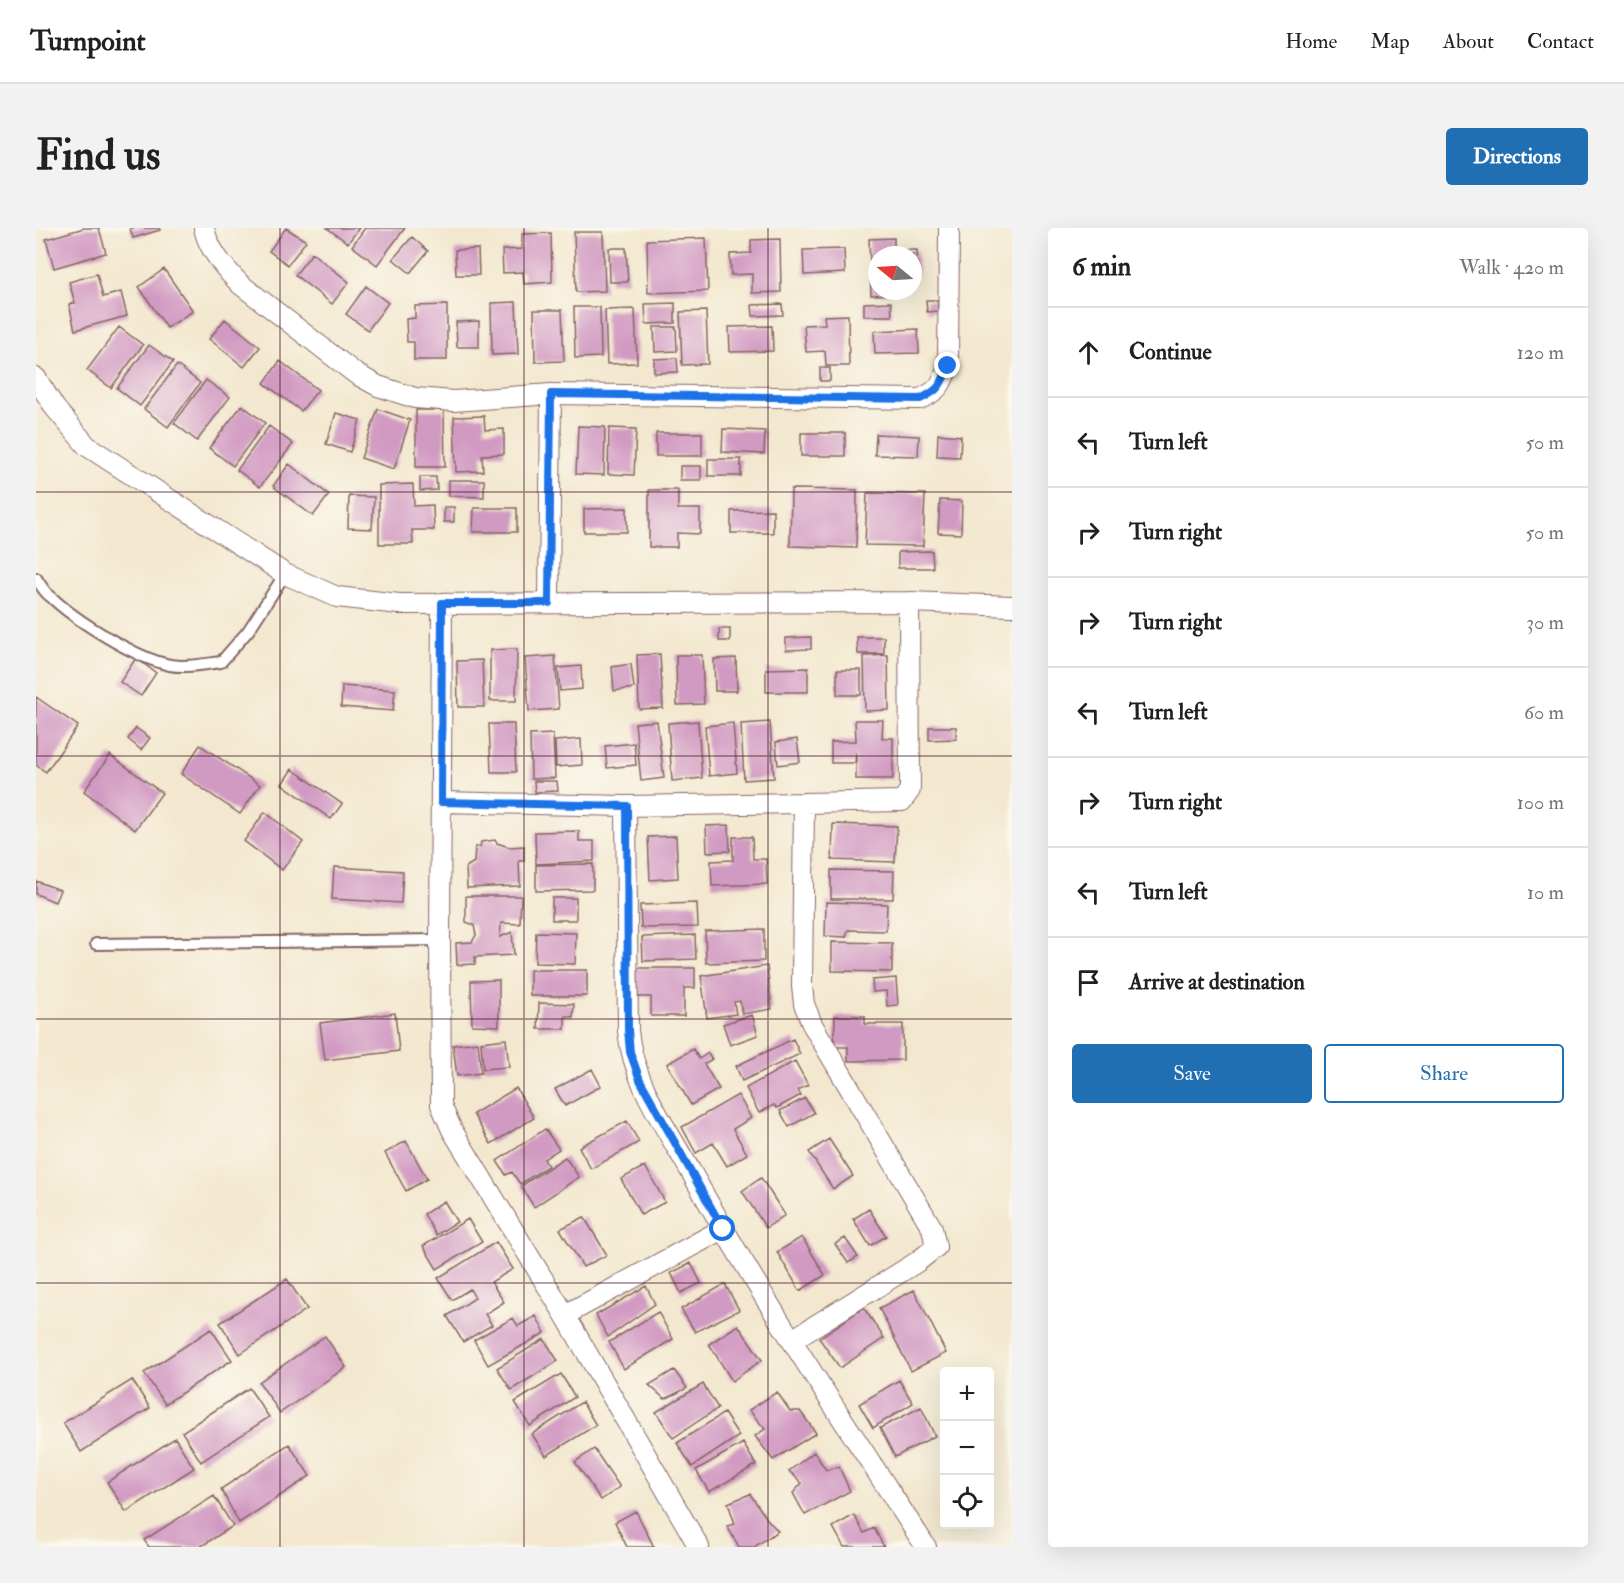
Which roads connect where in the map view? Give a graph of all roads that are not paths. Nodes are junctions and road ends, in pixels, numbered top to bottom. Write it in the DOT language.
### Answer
graph roads {
  1 [pos="204,228"];
  2 [pos="949,228"];
  3 [pos="37,382"];
  4 [pos="551,394"];
  5 [pos="285,574"];
  6 [pos="36,578"];
  7 [pos="909,602"];
  8 [pos="442,603"];
  9 [pos="549,603"];
  10 [pos="1012,606"];
  11 [pos="441,802"];
  12 [pos="804,803"];
  13 [pos="627,806"];
  14 [pos="440,940"];
  15 [pos="96,944"];
  16 [pos="723,1229"];
  17 [pos="565,1315"];
  18 [pos="792,1340"];
  19 [pos="699,1547"];
  20 [pos="926,1547"];
  1 -- 4 [label="street"];
  2 -- 4 [label="street"];
  3 -- 5 [label="street"];
  4 -- 9 [label="street"];
  5 -- 6 [label="lane"];
  5 -- 8 [label="street"];
  7 -- 9 [label="street"];
  7 -- 10 [label="street"];
  7 -- 12 [label="street"];
  8 -- 9 [label="street"];
  8 -- 11 [label="street"];
  11 -- 13 [label="street"];
  11 -- 14 [label="street"];
  12 -- 13 [label="street"];
  12 -- 18 [label="street"];
  13 -- 16 [label="street"];
  14 -- 15 [label="lane"];
  14 -- 17 [label="street"];
  16 -- 17 [label="street"];
  16 -- 18 [label="street"];
  17 -- 19 [label="street"];
  18 -- 20 [label="street"];
}
